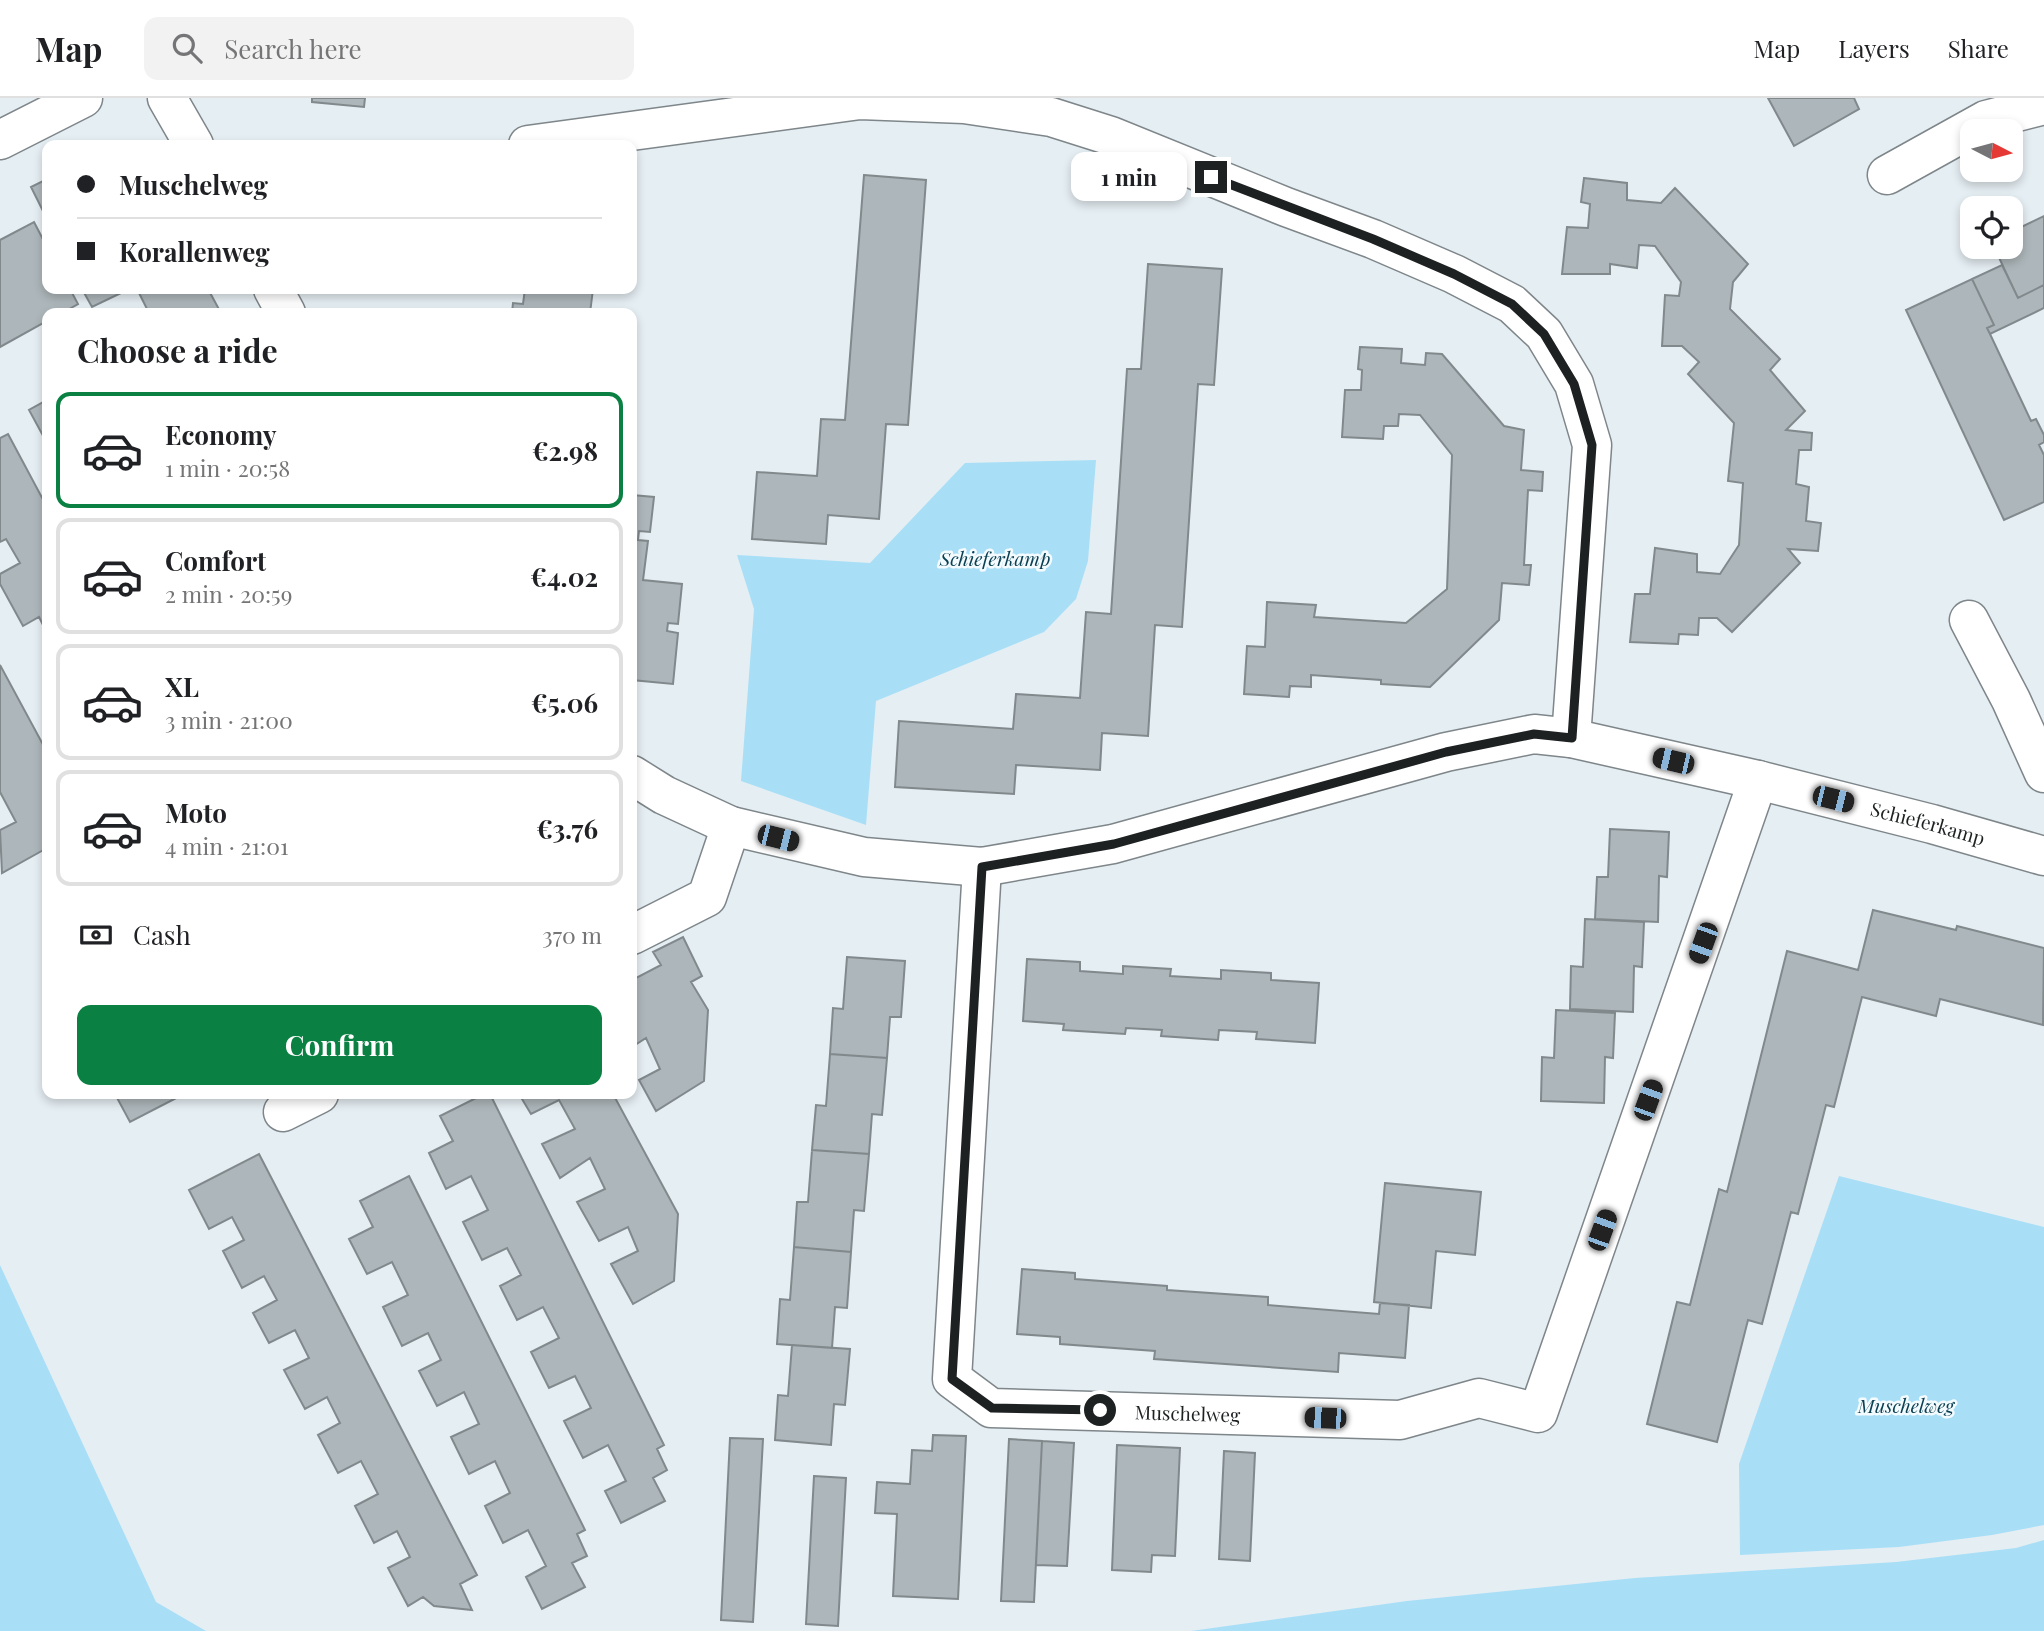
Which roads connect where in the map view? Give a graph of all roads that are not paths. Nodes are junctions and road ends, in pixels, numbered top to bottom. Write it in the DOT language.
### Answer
graph roads {
  1 [pos="83,98"];
  2 [pos="167,98"];
  3 [pos="2044,105"];
  4 [pos="0,140"];
  5 [pos="191,140"];
  6 [pos="565,140"];
  7 [pos="1887,175"];
  8 [pos="1969,620"];
  9 [pos="1572,738"];
  10 [pos="2044,773"];
  11 [pos="637,778"];
  12 [pos="1758,780"];
  13 [pos="731,826"];
  14 [pos="2044,856"];
  15 [pos="982,867"];
  16 [pos="637,932"];
  17 [pos="309,1099"];
  18 [pos="283,1112"];
  1 -- 4 [label="street"];
  2 -- 5 [label="street"];
  3 -- 7 [label="street"];
  6 -- 9 [label="street"];
  8 -- 10 [label="street"];
  9 -- 12 [label="street, Schieferkamp"];
  9 -- 15 [label="street, Schieferkamp"];
  11 -- 13 [label="street, Schieferkamp"];
  12 -- 14 [label="street, Schieferkamp"];
  12 -- 15 [label="street, Muschelweg"];
  13 -- 15 [label="street, Schieferkamp"];
  13 -- 16 [label="street"];
  17 -- 18 [label="street"];
}
